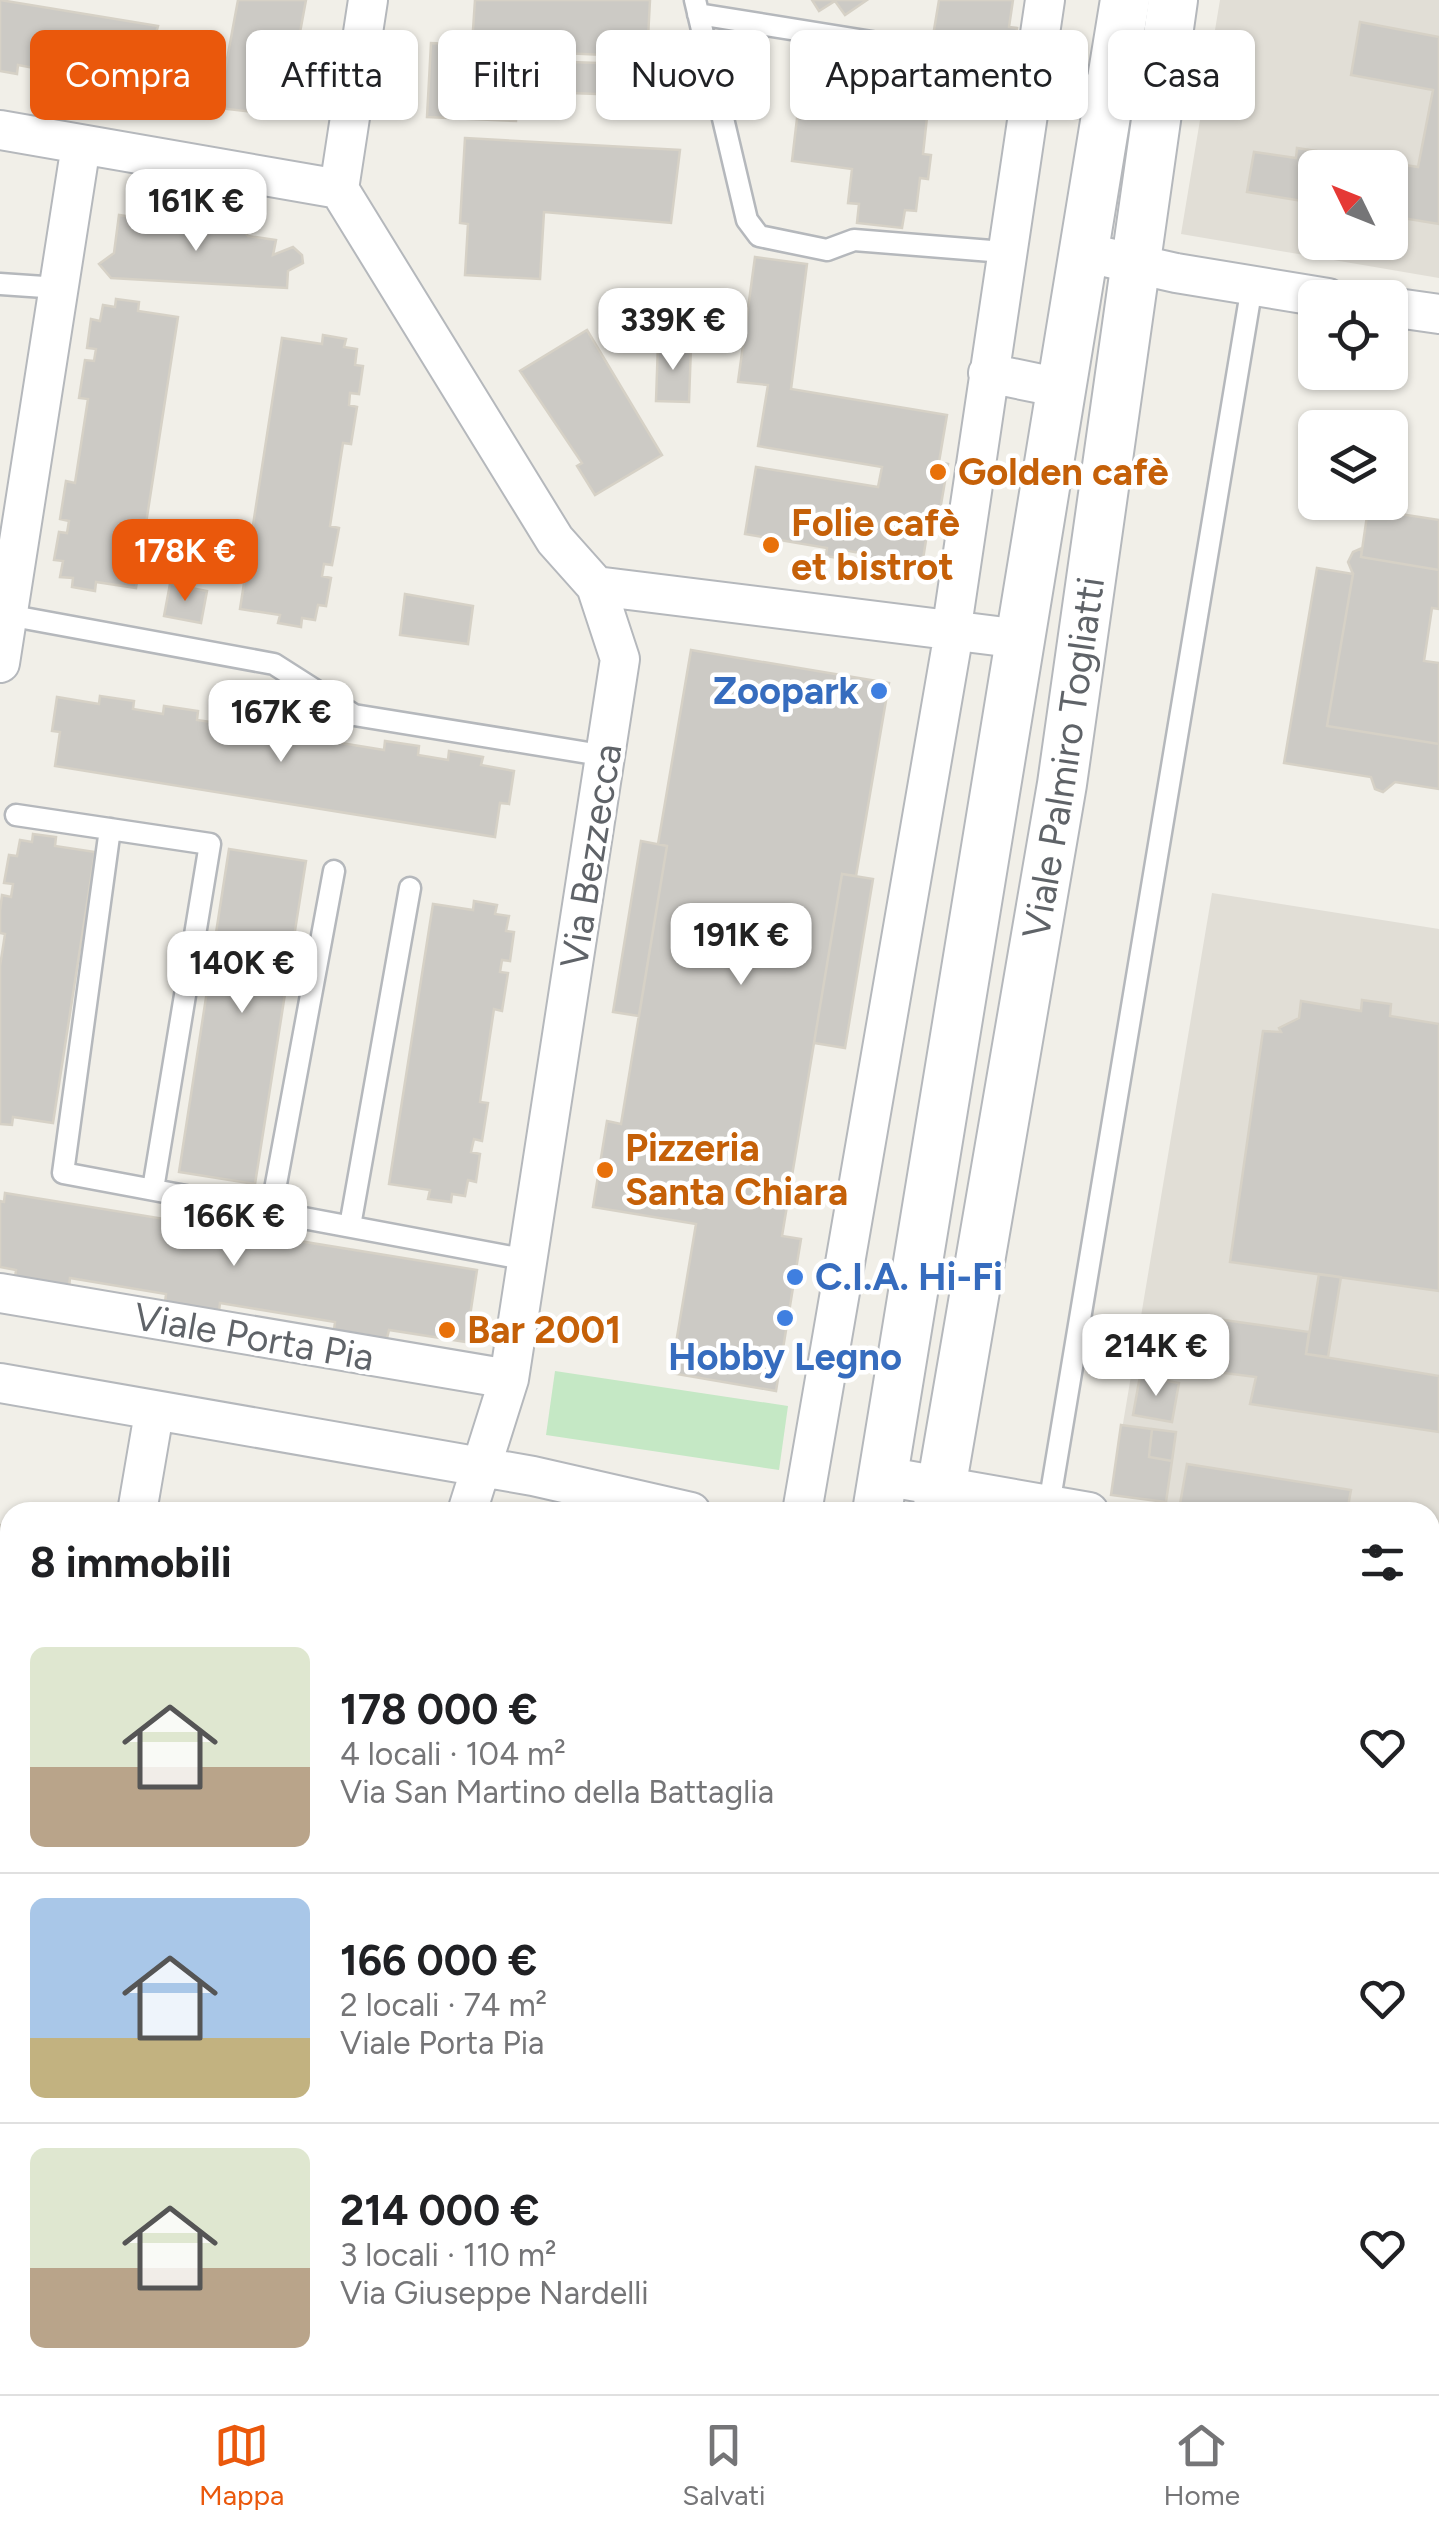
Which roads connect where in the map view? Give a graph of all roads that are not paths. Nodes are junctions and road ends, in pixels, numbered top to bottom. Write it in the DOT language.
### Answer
graph roads {
  1 [pos="368,0"];
  2 [pos="1045,0"];
  3 [pos="1125,0"];
  4 [pos="1172,0"];
  5 [pos="697,7"];
  6 [pos="812,30"];
  7 [pos="1040,30"];
  8 [pos="1120,30"];
  9 [pos="1088,94"];
  10 [pos="1108,98"];
  11 [pos="1026,120"];
  12 [pos="0,130"];
  13 [pos="82,145"];
  14 [pos="339,189"];
  15 [pos="1004,252"];
  16 [pos="1083,252"];
  17 [pos="1135,262"];
  18 [pos="0,284"];
  19 [pos="1252,286"];
  20 [pos="59,288"];
  21 [pos="1298,293"];
  22 [pos="1408,310"];
  23 [pos="1439,314"];
  24 [pos="988,373"];
  25 [pos="1061,388"];
  26 [pos="596,586"];
  27 [pos="4,614"];
  28 [pos="952,632"];
  29 [pos="1021,640"];
  30 [pos="0,664"];
  31 [pos="608,756"];
  32 [pos="16,814"];
  33 [pos="110,829"];
  34 [pos="334,872"];
  35 [pos="410,888"];
  36 [pos="153,1189"];
  37 [pos="271,1211"];
  38 [pos="350,1226"];
  39 [pos="528,1260"];
  40 [pos="0,1293"];
  41 [pos="509,1379"];
  42 [pos="0,1383"];
  43 [pos="154,1412"];
  44 [pos="482,1467"];
  45 [pos="880,1494"];
  46 [pos="939,1500"];
  47 [pos="139,1502"];
  48 [pos="470,1502"];
  49 [pos="644,1502"];
  50 [pos="804,1502"];
  51 [pos="966,1502"];
  52 [pos="1050,1502"];
  1 -- 14 [label="street"];
  2 -- 7 [label="street"];
  3 -- 8 [label="street, Viale Palmiro Togliatti"];
  4 -- 17 [label="street, Viale Palmiro Togliatti"];
  5 -- 6 [label="lane"];
  5 -- 15 [label="lane"];
  9 -- 10 [label="street"];
  10 -- 16 [label="street, Viale Palmiro Togliatti"];
  11 -- 15 [label="street"];
  12 -- 13 [label="street"];
  13 -- 14 [label="street"];
  13 -- 20 [label="street"];
  14 -- 26 [label="street, Via Bezzecca"];
  15 -- 24 [label="street"];
  16 -- 17 [label="street"];
  16 -- 25 [label="street, Viale Palmiro Togliatti"];
  17 -- 19 [label="street"];
  17 -- 46 [label="street, Viale Palmiro Togliatti"];
  18 -- 20 [label="lane"];
  19 -- 21 [label="street"];
  19 -- 52 [label="lane"];
  20 -- 27 [label="street"];
  22 -- 23 [label="street"];
  24 -- 25 [label="street"];
  24 -- 28 [label="street"];
  25 -- 29 [label="street, Viale Palmiro Togliatti"];
  26 -- 28 [label="street, Viale Palmiro Togliatti"];
  26 -- 31 [label="street, Via Bezzecca"];
  27 -- 30 [label="street"];
  27 -- 31 [label="lane"];
  28 -- 29 [label="street, Viale Palmiro Togliatti"];
  28 -- 50 [label="street"];
  29 -- 45 [label="street, Viale Palmiro Togliatti"];
  31 -- 39 [label="street, Via Bezzecca"];
  32 -- 33 [label="lane"];
  33 -- 36 [label="lane"];
  33 -- 36 [label="lane"];
  34 -- 37 [label="lane"];
  35 -- 38 [label="lane"];
  36 -- 37 [label="lane"];
  37 -- 38 [label="lane"];
  38 -- 39 [label="lane"];
  39 -- 41 [label="street, Via Bezzecca"];
  40 -- 41 [label="street, Viale Porta Pia"];
  41 -- 44 [label="street, Via Bezzecca"];
  42 -- 43 [label="street"];
  43 -- 44 [label="street"];
  43 -- 47 [label="street"];
  44 -- 48 [label="street, Via Bezzecca"];
  44 -- 49 [label="street"];
  45 -- 46 [label="street"];
  46 -- 51 [label="street"];
}
